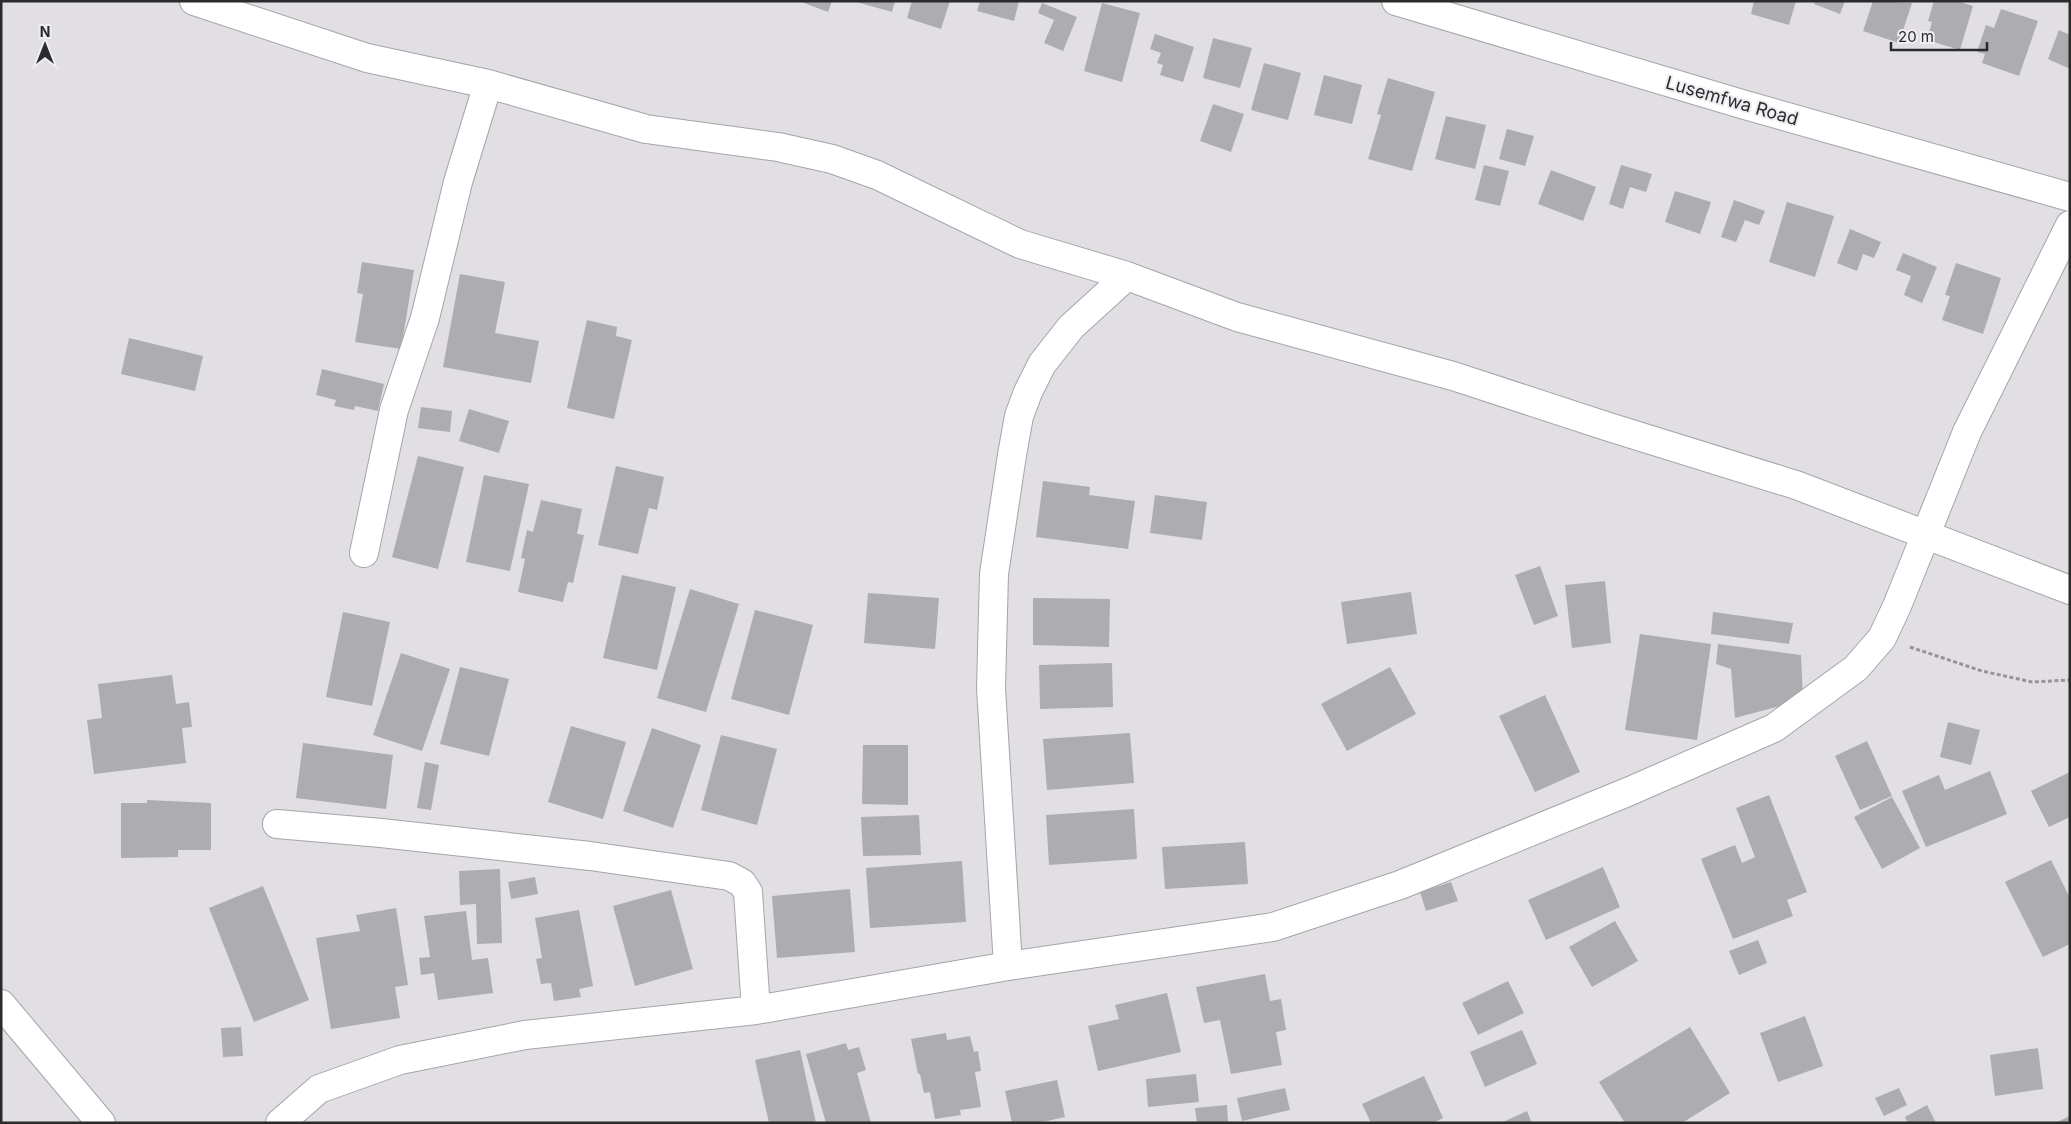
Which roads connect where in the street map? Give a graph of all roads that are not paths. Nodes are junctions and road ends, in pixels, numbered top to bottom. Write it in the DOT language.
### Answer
graph roads {
  1 [pos="194,1"];
  2 [pos="1396,1"];
  3 [pos="488,84"];
  4 [pos="2070,197"];
  5 [pos="2070,225"];
  6 [pos="1127,276"];
  7 [pos="1925,536"];
  8 [pos="364,553"];
  9 [pos="2070,590"];
  10 [pos="277,824"];
  11 [pos="1008,966"];
  12 [pos="1,1004"];
  13 [pos="756,1010"];
  14 [pos="101,1123"];
  15 [pos="280,1123"];
  1 -- 3 [label="street"];
  2 -- 4 [label="street, Lusemfwa Road"];
  3 -- 6 [label="street"];
  3 -- 8 [label="street"];
  5 -- 7 [label="street"];
  6 -- 7 [label="street"];
  6 -- 11 [label="street"];
  7 -- 9 [label="street"];
  7 -- 11 [label="street"];
  10 -- 13 [label="street"];
  11 -- 13 [label="street"];
  12 -- 14 [label="street"];
  13 -- 15 [label="street"];
}
